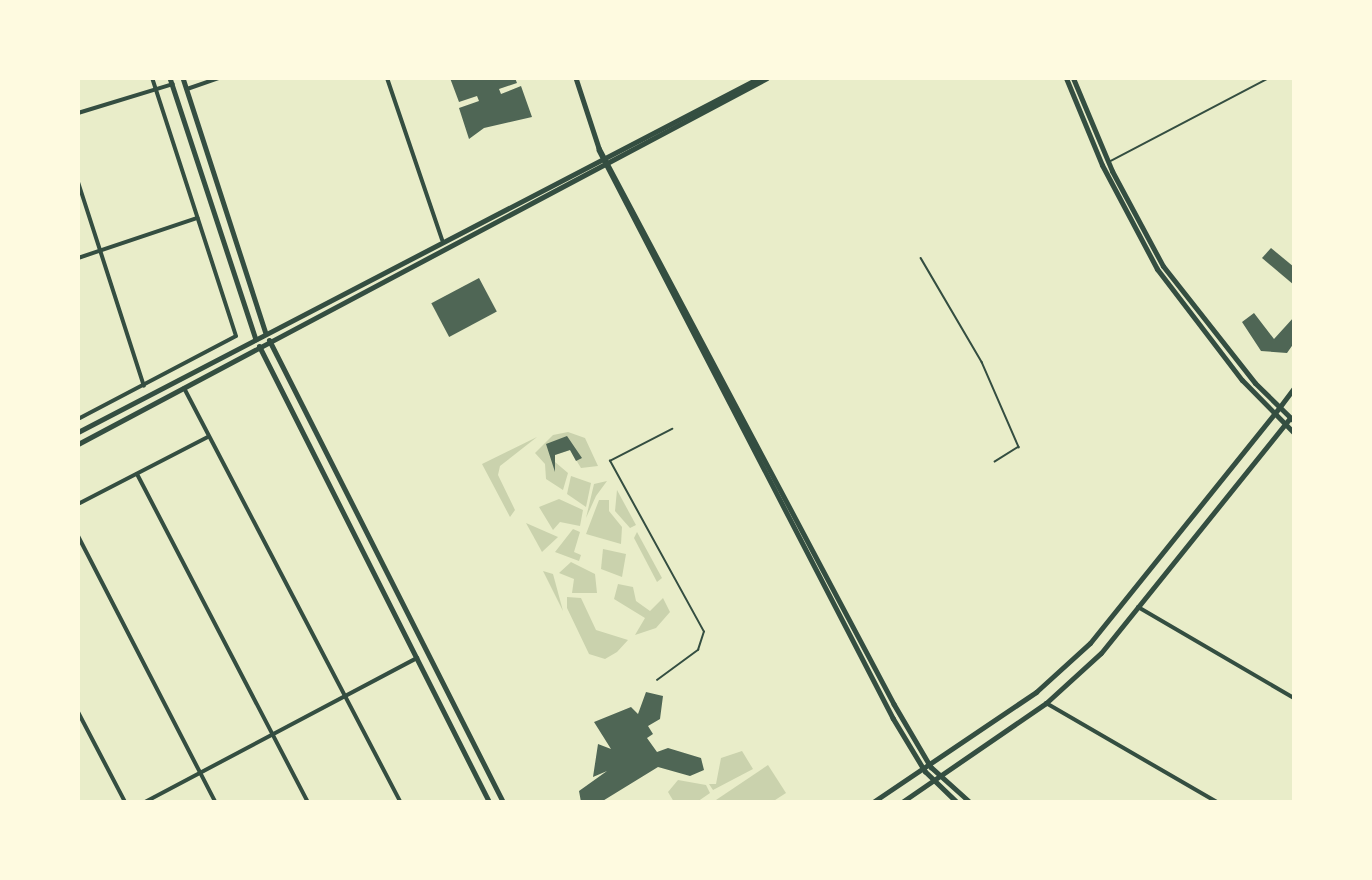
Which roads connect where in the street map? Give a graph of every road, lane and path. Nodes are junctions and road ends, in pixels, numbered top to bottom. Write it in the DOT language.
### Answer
graph roads {
  1 [pos="152,78"];
  2 [pos="171,78"];
  3 [pos="183,78"];
  4 [pos="219,78"];
  5 [pos="387,78"];
  6 [pos="576,78"];
  7 [pos="759,78"];
  8 [pos="767,78"];
  9 [pos="1066,78"];
  10 [pos="1073,78"];
  11 [pos="1269,78"];
  12 [pos="173,84"];
  13 [pos="155,89"];
  14 [pos="187,89"];
  15 [pos="78,113"];
  16 [pos="604,159"];
  17 [pos="1108,163"];
  18 [pos="78,182"];
  19 [pos="197,218"];
  20 [pos="442,240"];
  21 [pos="99,251"];
  22 [pos="78,258"];
  23 [pos="921,258"];
  24 [pos="266,333"];
  25 [pos="256,339"];
  26 [pos="270,341"];
  27 [pos="260,347"];
  28 [pos="214,348"];
  29 [pos="219,358"];
  30 [pos="144,386"];
  31 [pos="184,388"];
  32 [pos="1294,388"];
  33 [pos="1279,408"];
  34 [pos="1273,415"];
  35 [pos="1293,417"];
  36 [pos="78,419"];
  37 [pos="1284,425"];
  38 [pos="672,429"];
  39 [pos="78,432"];
  40 [pos="1294,433"];
  41 [pos="208,437"];
  42 [pos="78,444"];
  43 [pos="995,462"];
  44 [pos="137,474"];
  45 [pos="78,504"];
  46 [pos="78,536"];
  47 [pos="1138,607"];
  48 [pos="418,658"];
  49 [pos="657,680"];
  50 [pos="1036,692"];
  51 [pos="344,696"];
  52 [pos="1294,698"];
  53 [pos="1046,703"];
  54 [pos="78,712"];
  55 [pos="273,734"];
  56 [pos="931,767"];
  57 [pos="925,771"];
  58 [pos="200,773"];
  59 [pos="942,778"];
  60 [pos="935,783"];
  61 [pos="125,802"];
  62 [pos="145,802"];
  63 [pos="215,802"];
  64 [pos="308,802"];
  65 [pos="400,802"];
  66 [pos="489,802"];
  67 [pos="503,802"];
  68 [pos="873,802"];
  69 [pos="902,802"];
  70 [pos="957,802"];
  71 [pos="970,802"];
  72 [pos="1218,802"];
  1 -- 13 [label="street"];
  2 -- 12 [label="street"];
  3 -- 14 [label="street"];
  4 -- 14 [label="street"];
  5 -- 20 [label="street"];
  6 -- 16 [label="street"];
  7 -- 16 [label="main road"];
  8 -- 16 [label="main road"];
  9 -- 34 [label="main road"];
  10 -- 17 [label="main road"];
  11 -- 17 [label="lane"];
  12 -- 13 [label="street"];
  12 -- 25 [label="street"];
  13 -- 15 [label="street"];
  13 -- 19 [label="street"];
  14 -- 24 [label="street"];
  16 -- 20 [label="main road"];
  16 -- 26 [label="main road"];
  16 -- 56 [label="street"];
  16 -- 57 [label="street"];
  17 -- 33 [label="main road"];
  18 -- 21 [label="street"];
  19 -- 21 [label="street"];
  19 -- 28 [label="street"];
  20 -- 24 [label="main road"];
  21 -- 22 [label="street"];
  21 -- 30 [label="street"];
  23 -- 43 [label="lane"];
  24 -- 25 [label="main road"];
  24 -- 26 [label="main road"];
  25 -- 27 [label="main road"];
  25 -- 29 [label="main road"];
  26 -- 27 [label="main road"];
  26 -- 67 [label="main road"];
  27 -- 31 [label="main road"];
  27 -- 48 [label="main road"];
  28 -- 29 [label="street"];
  28 -- 30 [label="street"];
  29 -- 39 [label="main road"];
  30 -- 36 [label="street"];
  31 -- 41 [label="street"];
  31 -- 42 [label="main road"];
  32 -- 33 [label="street"];
  33 -- 34 [label="main road"];
  33 -- 35 [label="main road"];
  34 -- 37 [label="main road"];
  34 -- 50 [label="main road"];
  35 -- 37 [label="main road"];
  37 -- 40 [label="main road"];
  37 -- 47 [label="main road"];
  38 -- 49 [label="lane"];
  41 -- 44 [label="street"];
  41 -- 51 [label="street"];
  44 -- 45 [label="street"];
  44 -- 55 [label="street"];
  46 -- 58 [label="street"];
  47 -- 52 [label="street"];
  47 -- 53 [label="main road"];
  48 -- 51 [label="street"];
  48 -- 66 [label="main road"];
  50 -- 53 [label="main road"];
  50 -- 56 [label="main road"];
  51 -- 55 [label="street"];
  51 -- 65 [label="street"];
  53 -- 59 [label="main road"];
  53 -- 72 [label="street"];
  54 -- 61 [label="street"];
  55 -- 58 [label="street"];
  55 -- 64 [label="street"];
  56 -- 57 [label="main road"];
  56 -- 59 [label="street"];
  57 -- 60 [label="street"];
  57 -- 68 [label="main road"];
  58 -- 62 [label="street"];
  58 -- 63 [label="street"];
  59 -- 60 [label="main road"];
  59 -- 71 [label="street"];
  60 -- 69 [label="main road"];
  60 -- 70 [label="street"];
}
